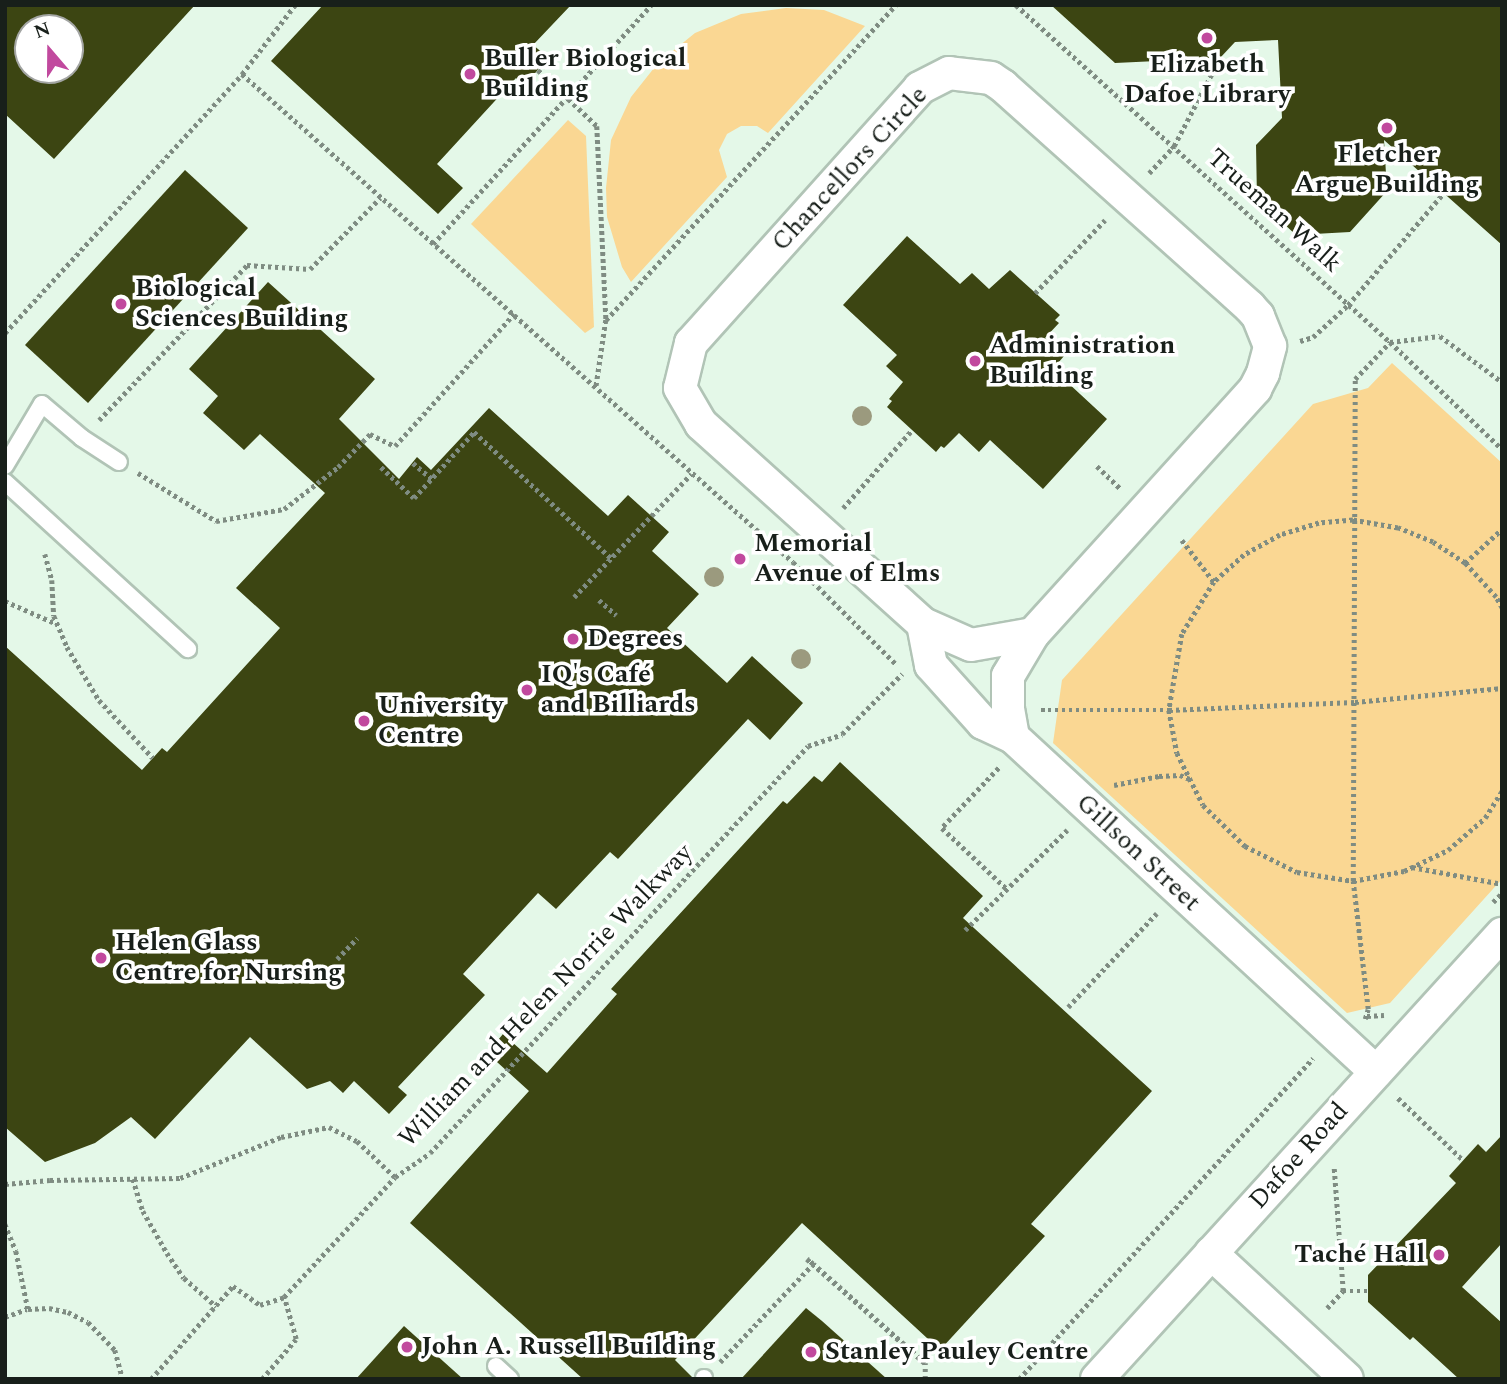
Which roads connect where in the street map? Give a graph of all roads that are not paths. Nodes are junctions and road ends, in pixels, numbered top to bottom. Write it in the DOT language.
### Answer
graph roads {
  1 [pos="119,462"];
  2 [pos="5,466"];
  3 [pos="5,482"];
  4 [pos="922,624"];
  5 [pos="1033,634"];
  6 [pos="188,649"];
  7 [pos="1011,724"];
  8 [pos="1502,934"];
  9 [pos="1376,1072"];
  10 [pos="1211,1253"];
  11 [pos="496,1366"];
  12 [pos="510,1379"];
  13 [pos="1097,1379"];
  14 [pos="1347,1379"];
  1 -- 2 [label="lane"];
  3 -- 6 [label="lane"];
  4 -- 5 [label="street, Chancellors Circle"];
  4 -- 5 [label="street, Chancellors Circle"];
  4 -- 7 [label="street, Gillson Street"];
  5 -- 7 [label="street, Chancellors Circle"];
  7 -- 9 [label="street, Gillson Street"];
  8 -- 9 [label="street, Dafoe Road"];
  9 -- 10 [label="street, Dafoe Road"];
  10 -- 13 [label="street, Dafoe Road"];
  10 -- 14 [label="street"];
  11 -- 12 [label="lane"];
}
